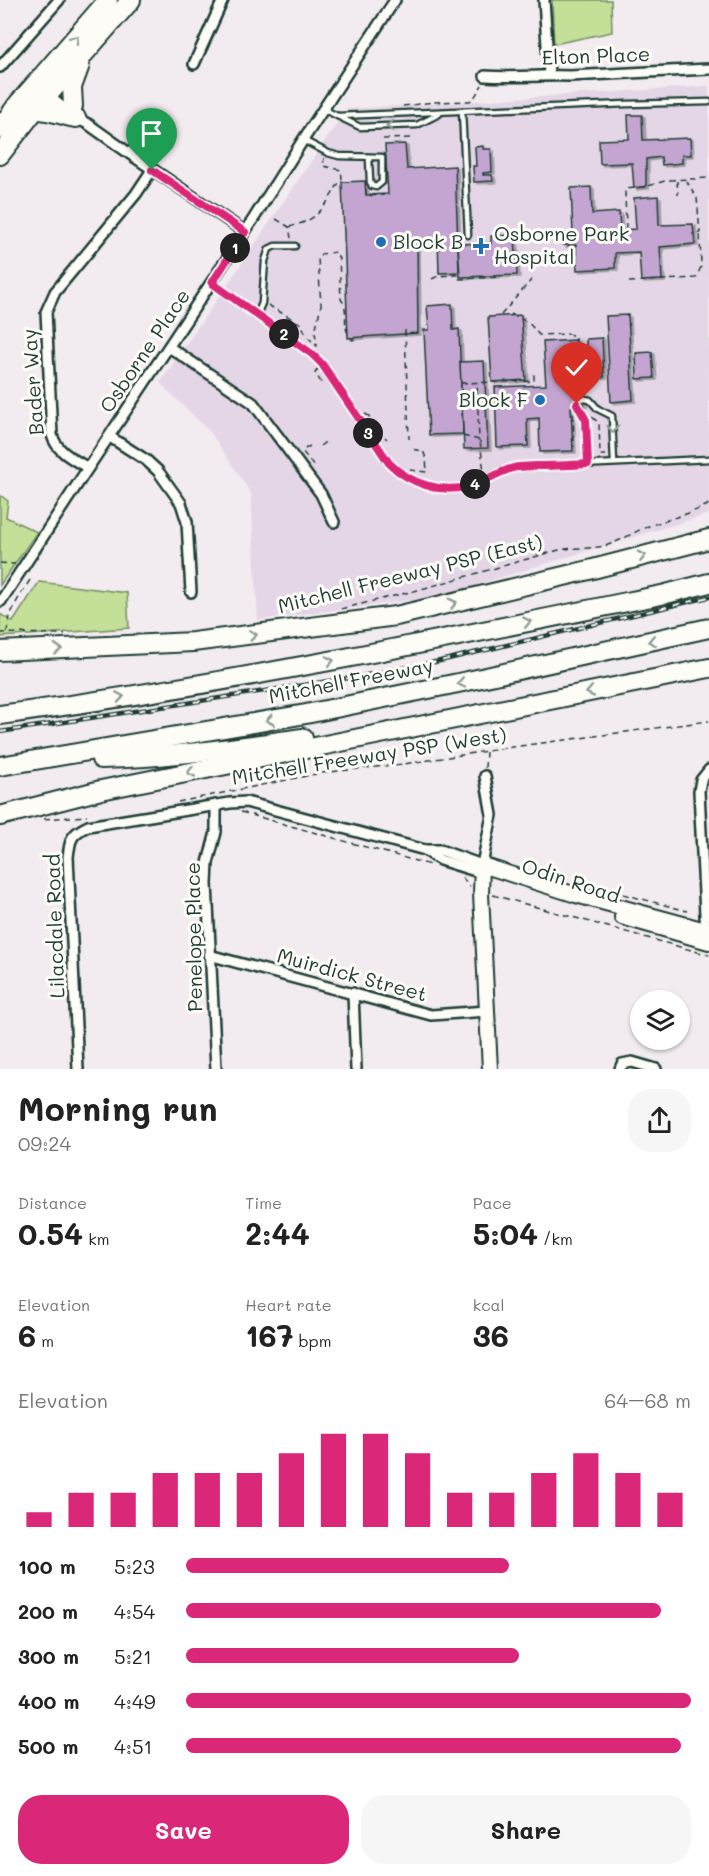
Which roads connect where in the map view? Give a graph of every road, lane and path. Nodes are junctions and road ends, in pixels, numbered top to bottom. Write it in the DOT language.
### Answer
graph roads {
  1 [pos="60,0"];
  2 [pos="108,0"];
  3 [pos="131,0"];
  4 [pos="224,0"];
  5 [pos="395,0"];
  6 [pos="544,0"];
  7 [pos="83,54"];
  8 [pos="194,64"];
  9 [pos="0,67"];
  10 [pos="709,69"];
  11 [pos="549,75"];
  12 [pos="485,76"];
  13 [pos="44,86"];
  14 [pos="709,102"];
  15 [pos="403,106"];
  16 [pos="323,109"];
  17 [pos="35,110"];
  18 [pos="462,111"];
  19 [pos="441,112"];
  20 [pos="79,116"];
  21 [pos="338,116"];
  22 [pos="0,129"];
  23 [pos="413,138"];
  24 [pos="383,139"];
  25 [pos="303,140"];
  26 [pos="0,155"];
  27 [pos="323,155"];
  28 [pos="369,158"];
  29 [pos="342,165"];
  30 [pos="152,170"];
  31 [pos="342,171"];
  32 [pos="709,178"];
  33 [pos="677,180"];
  34 [pos="686,180"];
  35 [pos="678,195"];
  36 [pos="276,219"];
  37 [pos="289,227"];
  38 [pos="626,229"];
  39 [pos="245,232"];
  40 [pos="700,233"];
  41 [pos="692,234"];
  42 [pos="468,235"];
  43 [pos="293,245"];
  44 [pos="501,277"];
  45 [pos="652,277"];
  46 [pos="432,279"];
  47 [pos="532,279"];
  48 [pos="652,281"];
  49 [pos="629,282"];
  50 [pos="212,283"];
  51 [pos="267,305"];
  52 [pos="511,314"];
  53 [pos="257,315"];
  54 [pos="501,315"];
  55 [pos="405,330"];
  56 [pos="354,339"];
  57 [pos="576,340"];
  58 [pos="168,347"];
  59 [pos="318,368"];
  60 [pos="534,374"];
  61 [pos="477,382"];
  62 [pos="461,383"];
  63 [pos="323,385"];
  64 [pos="575,411"];
  65 [pos="592,416"];
  66 [pos="463,436"];
  67 [pos="110,437"];
  68 [pos="410,439"];
  69 [pos="328,440"];
  70 [pos="479,440"];
  71 [pos="310,446"];
  72 [pos="320,446"];
  73 [pos="574,447"];
  74 [pos="410,449"];
  75 [pos="608,454"];
  76 [pos="709,459"];
  77 [pos="614,463"];
  78 [pos="588,464"];
  79 [pos="314,467"];
  80 [pos="88,468"];
  81 [pos="407,469"];
  82 [pos="486,479"];
  83 [pos="709,504"];
  84 [pos="334,522"];
  85 [pos="709,539"];
  86 [pos="0,563"];
  87 [pos="16,565"];
  88 [pos="30,580"];
  89 [pos="709,583"];
  90 [pos="191,592"];
  91 [pos="2,601"];
  92 [pos="340,609"];
  93 [pos="709,628"];
  94 [pos="0,633"];
  95 [pos="7,633"];
  96 [pos="74,634"];
  97 [pos="0,651"];
  98 [pos="709,668"];
  99 [pos="0,715"];
  100 [pos="475,715"];
  101 [pos="709,721"];
  102 [pos="486,751"];
  103 [pos="46,760"];
  104 [pos="0,766"];
  105 [pos="709,770"];
  106 [pos="484,776"];
  107 [pos="169,803"];
  108 [pos="216,805"];
  109 [pos="231,806"];
  110 [pos="0,816"];
  111 [pos="89,816"];
  112 [pos="39,820"];
  113 [pos="430,865"];
  114 [pos="482,869"];
  115 [pos="458,873"];
  116 [pos="547,873"];
  117 [pos="472,890"];
  118 [pos="490,894"];
  119 [pos="687,911"];
  120 [pos="703,935"];
  121 [pos="709,955"];
  122 [pos="209,956"];
  123 [pos="352,993"];
  124 [pos="487,1011"];
  125 [pos="78,1069"];
  126 [pos="216,1069"];
  127 [pos="356,1069"];
  128 [pos="490,1069"];
  129 [pos="620,1069"];
  130 [pos="656,1069"];
  1 -- 9 [label="street"];
  13 -- 2 [label="highway, one-way"];
  3 -- 7 [label="highway"];
  4 -- 8 [label="street"];
  5 -- 16 [label="street, Osborne Place"];
  6 -- 11 [label="street"];
  7 -- 13 [label="highway"];
  7 -- 20 [label="highway"];
  10 -- 11 [label="street, Elton Place"];
  11 -- 12 [label="street, Elton Place"];
  12 -- 15 [label="path"];
  13 -- 17 [label="highway"];
  13 -- 20 [label="street"];
  13 -- 22 [label="highway"];
  14 -- 18 [label="lane"];
  16 -- 21 [label="lane"];
  16 -- 25 [label="street, Osborne Place"];
  17 -- 20 [label="highway"];
  17 -- 26 [label="highway"];
  18 -- 19 [label="lane"];
  18 -- 42 [label="lane"];
  19 -- 21 [label="lane"];
  19 -- 21 [label="lane, one-way"];
  20 -- 30 [label="street"];
  23 -- 24 [label="path"];
  25 -- 28 [label="lane"];
  25 -- 39 [label="street, Osborne Place"];
  27 -- 31 [label="path"];
  28 -- 28 [label="lane"];
  29 -- 31 [label="path"];
  30 -- 39 [label="street"];
  30 -- 80 [label="street, Bader Way"];
  31 -- 37 [label="path"];
  32 -- 34 [label="path"];
  33 -- 34 [label="path"];
  33 -- 35 [label="path"];
  33 -- 38 [label="path"];
  34 -- 40 [label="path"];
  36 -- 37 [label="path"];
  37 -- 43 [label="path"];
  39 -- 50 [label="street, Osborne Place"];
  40 -- 41 [label="path"];
  40 -- 48 [label="path"];
  43 -- 53 [label="lane"];
  44 -- 46 [label="path"];
  45 -- 48 [label="path"];
  47 -- 54 [label="path"];
  48 -- 49 [label="path"];
  50 -- 53 [label="lane"];
  50 -- 58 [label="street, Osborne Place"];
  51 -- 56 [label="path"];
  52 -- 57 [label="path"];
  53 -- 82 [label="lane"];
  55 -- 68 [label="path"];
  58 -- 67 [label="street, Osborne Place"];
  58 -- 84 [label="street"];
  59 -- 63 [label="path"];
  60 -- 61 [label="path"];
  61 -- 62 [label="path"];
  61 -- 70 [label="path"];
  64 -- 73 [label="path"];
  65 -- 75 [label="path"];
  66 -- 70 [label="path"];
  67 -- 80 [label="street, Osborne Place"];
  67 -- 90 [label="street"];
  69 -- 72 [label="path"];
  70 -- 82 [label="path"];
  71 -- 79 [label="path"];
  74 -- 81 [label="path"];
  76 -- 77 [label="lane"];
  77 -- 78 [label="lane"];
  78 -- 77 [label="lane, one-way"];
  78 -- 82 [label="lane"];
  80 -- 91 [label="street, Osborne Place"];
  83 -- 92 [label="path, Mitchell Freeway PSP (East)"];
  97 -- 85 [label="highway, one-way"];
  86 -- 87 [label="path"];
  88 -- 95 [label="path"];
  99 -- 89 [label="highway, Mitchell Freeway, one-way"];
  93 -- 103 [label="highway, Mitchell Freeway, one-way"];
  94 -- 95 [label="path"];
  95 -- 96 [label="path"];
  98 -- 100 [label="highway, one-way"];
  100 -- 103 [label="highway"];
  100 -- 110 [label="highway, one-way"];
  101 -- 102 [label="path, Mitchell Freeway PSP (West)"];
  102 -- 106 [label="path"];
  102 -- 107 [label="path, Mitchell Freeway PSP (West)"];
  103 -- 104 [label="highway, Mitchell Freeway"];
  105 -- 120 [label="street"];
  106 -- 114 [label="street"];
  108 -- 109 [label="street, Lilacdale Road"];
  108 -- 122 [label="street, Penelope Place"];
  108 -- 125 [label="street, Lilacdale Road"];
  109 -- 113 [label="path"];
  109 -- 114 [label="street, Odin Road"];
  111 -- 112 [label="path"];
  114 -- 120 [label="street, Odin Road"];
  114 -- 124 [label="street"];
  115 -- 117 [label="path"];
  116 -- 119 [label="path"];
  118 -- 121 [label="path"];
  122 -- 123 [label="street, Muirdick Street"];
  122 -- 126 [label="street, Penelope Place"];
  123 -- 124 [label="street, Muirdick Street"];
  123 -- 127 [label="street"];
  124 -- 128 [label="street"];
  129 -- 130 [label="street"];
}
